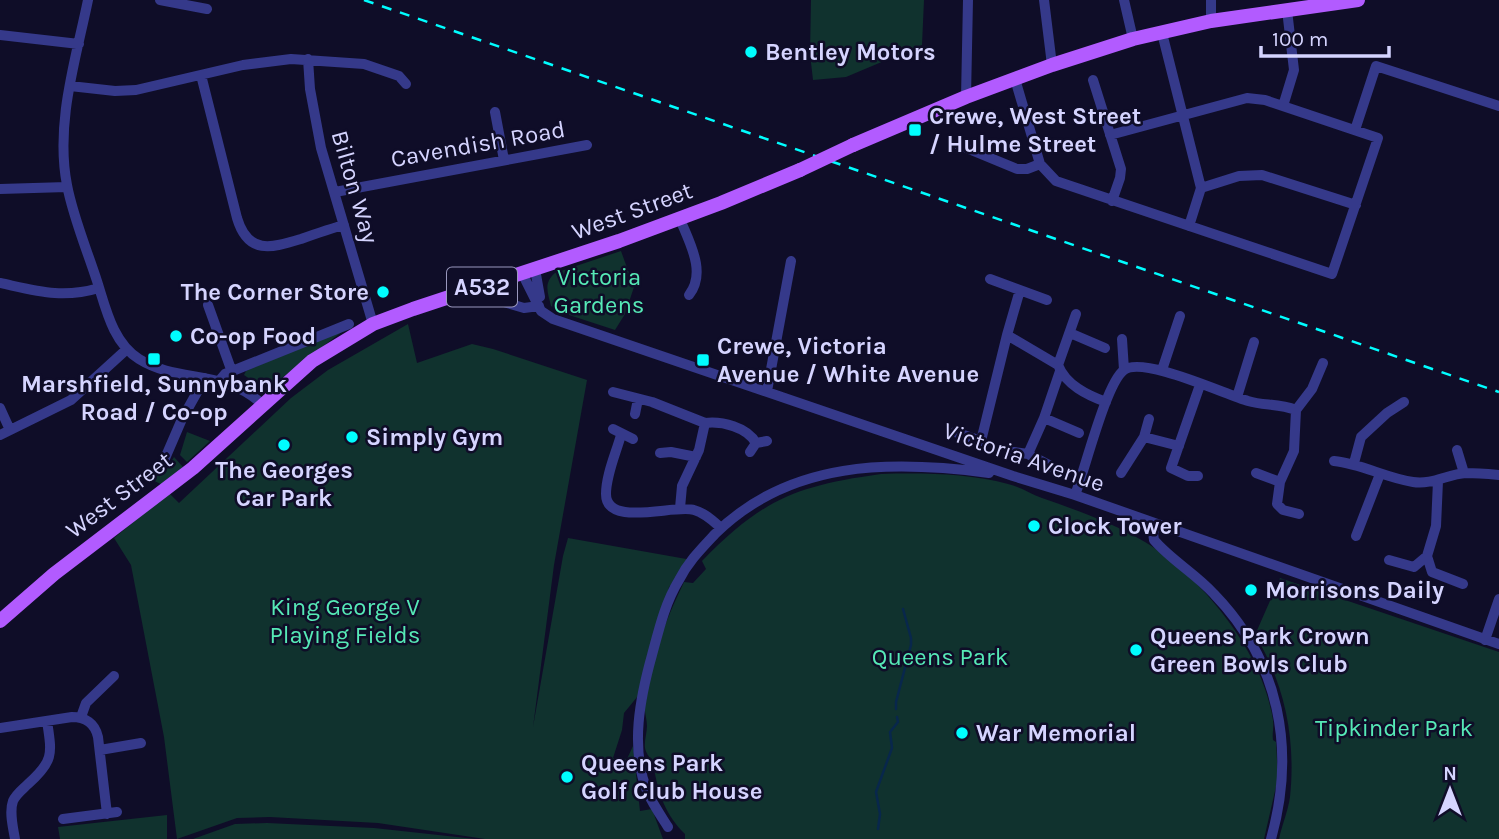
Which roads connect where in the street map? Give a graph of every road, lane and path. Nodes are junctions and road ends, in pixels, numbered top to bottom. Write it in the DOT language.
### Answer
graph roads {
  1 [pos="88,0"];
  2 [pos="160,0"];
  3 [pos="968,0"];
  4 [pos="1044,0"];
  5 [pos="1124,0"];
  6 [pos="1211,0"];
  7 [pos="1358,0"];
  8 [pos="207,9"];
  9 [pos="1287,10"];
  10 [pos="1211,22"];
  11 [pos="1162,33"];
  12 [pos="0,35"];
  13 [pos="1133,39"];
  14 [pos="79,44"];
  15 [pos="308,59"];
  16 [pos="1052,65"];
  17 [pos="201,75"];
  18 [pos="1015,79"];
  19 [pos="1093,80"];
  20 [pos="406,83"];
  21 [pos="70,86"];
  22 [pos="966,97"];
  23 [pos="1283,106"];
  24 [pos="1499,106"];
  25 [pos="495,112"];
  26 [pos="1183,116"];
  27 [pos="1355,130"];
  28 [pos="1110,135"];
  29 [pos="587,145"];
  30 [pos="959,145"];
  31 [pos="504,160"];
  32 [pos="1040,164"];
  33 [pos="67,187"];
  34 [pos="1201,188"];
  35 [pos="0,189"];
  36 [pos="335,192"];
  37 [pos="1112,201"];
  38 [pos="1356,205"];
  39 [pos="680,219"];
  40 [pos="344,225"];
  41 [pos="1189,226"];
  42 [pos="791,261"];
  43 [pos="529,271"];
  44 [pos="990,279"];
  45 [pos="0,283"];
  46 [pos="99,288"];
  47 [pos="1020,290"];
  48 [pos="689,295"];
  49 [pos="496,300"];
  50 [pos="1047,300"];
  51 [pos="208,305"];
  52 [pos="539,305"];
  53 [pos="1076,314"];
  54 [pos="1180,316"];
  55 [pos="349,324"];
  56 [pos="373,324"];
  57 [pos="1070,333"];
  58 [pos="1006,335"];
  59 [pos="1122,340"];
  60 [pos="1254,342"];
  61 [pos="1105,348"];
  62 [pos="127,349"];
  63 [pos="1323,363"];
  64 [pos="1059,368"];
  65 [pos="1124,370"];
  66 [pos="1162,370"];
  67 [pos="232,372"];
  68 [pos="205,378"];
  69 [pos="219,381"];
  70 [pos="1200,385"];
  71 [pos="767,391"];
  72 [pos="613,392"];
  73 [pos="1237,397"];
  74 [pos="638,399"];
  75 [pos="1106,401"];
  76 [pos="1404,402"];
  77 [pos="262,405"];
  78 [pos="0,408"];
  79 [pos="1296,410"];
  80 [pos="635,414"];
  81 [pos="1044,418"];
  82 [pos="1149,419"];
  83 [pos="705,423"];
  84 [pos="5,432"];
  85 [pos="955,432"];
  86 [pos="1079,433"];
  87 [pos="1144,437"];
  88 [pos="633,439"];
  89 [pos="758,445"];
  90 [pos="1179,446"];
  91 [pos="933,448"];
  92 [pos="1457,450"];
  93 [pos="1014,452"];
  94 [pos="660,453"];
  95 [pos="1028,454"];
  96 [pos="696,457"];
  97 [pos="1334,461"];
  98 [pos="163,463"];
  99 [pos="1354,463"];
  100 [pos="926,467"];
  101 [pos="1062,472"];
  102 [pos="1121,473"];
  103 [pos="1256,473"];
  104 [pos="1464,473"];
  105 [pos="1380,474"];
  106 [pos="1499,475"];
  107 [pos="1013,476"];
  108 [pos="1198,476"];
  109 [pos="1438,481"];
  110 [pos="1280,482"];
  111 [pos="1074,495"];
  112 [pos="680,508"];
  113 [pos="1299,514"];
  114 [pos="1157,524"];
  115 [pos="721,528"];
  116 [pos="1356,536"];
  117 [pos="1427,556"];
  118 [pos="1389,560"];
  119 [pos="1463,584"];
  120 [pos="1499,599"];
  121 [pos="0,621"];
  122 [pos="1485,640"];
  123 [pos="1499,644"];
  124 [pos="114,676"];
  125 [pos="81,717"];
  126 [pos="47,721"];
  127 [pos="0,728"];
  128 [pos="141,743"];
  129 [pos="100,750"];
  130 [pos="63,819"];
  131 [pos="668,828"];
  132 [pos="15,839"];
  133 [pos="1271,839"];
  1 -- 14 [label="street"];
  2 -- 8 [label="street"];
  3 -- 22 [label="street"];
  4 -- 16 [label="street"];
  5 -- 13 [label="street"];
  6 -- 10 [label="street"];
  7 -- 9 [label="main road, West Street / A532"];
  9 -- 10 [label="main road, West Street / A532"];
  9 -- 23 [label="street"];
  10 -- 11 [label="main road, West Street / A532"];
  11 -- 13 [label="main road, West Street / A532"];
  11 -- 26 [label="street"];
  12 -- 14 [label="street"];
  13 -- 16 [label="main road, West Street / A532"];
  14 -- 21 [label="street"];
  15 -- 17 [label="street"];
  15 -- 20 [label="street"];
  15 -- 36 [label="street, Bilton Way"];
  16 -- 18 [label="main road, West Street / A532"];
  17 -- 21 [label="street"];
  17 -- 40 [label="street"];
  18 -- 22 [label="main road, West Street / A532"];
  18 -- 32 [label="street"];
  19 -- 28 [label="street"];
  21 -- 33 [label="street"];
  22 -- 39 [label="main road, West Street / A532, bridge"];
  23 -- 26 [label="street"];
  23 -- 27 [label="street"];
  24 -- 27 [label="street"];
  25 -- 31 [label="street"];
  26 -- 28 [label="street"];
  26 -- 34 [label="street"];
  27 -- 38 [label="street"];
  28 -- 37 [label="street"];
  29 -- 31 [label="street, Cavendish Road"];
  30 -- 32 [label="street"];
  31 -- 36 [label="street, Cavendish Road"];
  32 -- 37 [label="street"];
  33 -- 35 [label="street"];
  33 -- 46 [label="street"];
  34 -- 38 [label="street"];
  34 -- 41 [label="street"];
  36 -- 40 [label="street, Bilton Way"];
  37 -- 41 [label="street"];
  38 -- 41 [label="street"];
  39 -- 43 [label="main road, West Street / A532"];
  39 -- 48 [label="street"];
  40 -- 56 [label="street, Bilton Way"];
  42 -- 71 [label="street"];
  43 -- 52 [label="street"];
  43 -- 56 [label="main road, West Street / A532"];
  44 -- 47 [label="street"];
  45 -- 46 [label="street"];
  46 -- 62 [label="street"];
  47 -- 50 [label="street"];
  47 -- 58 [label="street"];
  49 -- 52 [label="street, Victoria Avenue"];
  51 -- 67 [label="street"];
  52 -- 71 [label="street, Victoria Avenue"];
  53 -- 57 [label="street"];
  54 -- 66 [label="street"];
  55 -- 67 [label="street"];
  56 -- 77 [label="main road, West Street / A532"];
  57 -- 61 [label="street"];
  57 -- 64 [label="street"];
  58 -- 64 [label="street"];
  58 -- 85 [label="street"];
  59 -- 65 [label="street"];
  60 -- 73 [label="street"];
  62 -- 68 [label="street"];
  62 -- 84 [label="street"];
  63 -- 79 [label="street"];
  64 -- 75 [label="street"];
  64 -- 81 [label="street"];
  65 -- 66 [label="street"];
  65 -- 75 [label="street"];
  66 -- 70 [label="street"];
  67 -- 69 [label="street"];
  68 -- 69 [label="street"];
  68 -- 98 [label="street"];
  69 -- 77 [label="street"];
  70 -- 73 [label="street"];
  70 -- 90 [label="street"];
  71 -- 91 [label="street, Victoria Avenue"];
  72 -- 74 [label="street"];
  73 -- 79 [label="street"];
  74 -- 80 [label="street"];
  74 -- 83 [label="street"];
  75 -- 111 [label="street"];
  76 -- 99 [label="street"];
  77 -- 121 [label="main road, West Street / A532"];
  78 -- 84 [label="street"];
  79 -- 110 [label="street"];
  81 -- 86 [label="street"];
  81 -- 95 [label="street"];
  82 -- 87 [label="street"];
  83 -- 89 [label="street"];
  83 -- 96 [label="street"];
  87 -- 90 [label="street"];
  87 -- 102 [label="street"];
  88 -- 112 [label="street"];
  90 -- 108 [label="street"];
  91 -- 100 [label="street"];
  91 -- 107 [label="street, Victoria Avenue"];
  92 -- 104 [label="street"];
  93 -- 95 [label="street"];
  94 -- 96 [label="street"];
  95 -- 101 [label="street"];
  96 -- 112 [label="street"];
  97 -- 99 [label="street"];
  99 -- 105 [label="street"];
  100 -- 107 [label="street"];
  100 -- 115 [label="street"];
  103 -- 110 [label="street"];
  104 -- 106 [label="street"];
  104 -- 109 [label="street"];
  105 -- 109 [label="street"];
  105 -- 116 [label="street"];
  107 -- 111 [label="street, Victoria Avenue"];
  109 -- 117 [label="street"];
  110 -- 113 [label="street"];
  111 -- 114 [label="street, Victoria Avenue"];
  112 -- 115 [label="street"];
  114 -- 122 [label="street, Victoria Avenue"];
  114 -- 133 [label="street"];
  115 -- 131 [label="street"];
  117 -- 118 [label="street"];
  117 -- 119 [label="street"];
  120 -- 122 [label="street"];
  122 -- 123 [label="street, Victoria Avenue"];
  124 -- 125 [label="street"];
  125 -- 126 [label="street"];
  125 -- 129 [label="street"];
  126 -- 127 [label="street"];
  126 -- 132 [label="street"];
  128 -- 129 [label="street"];
  129 -- 130 [label="street"];
}
